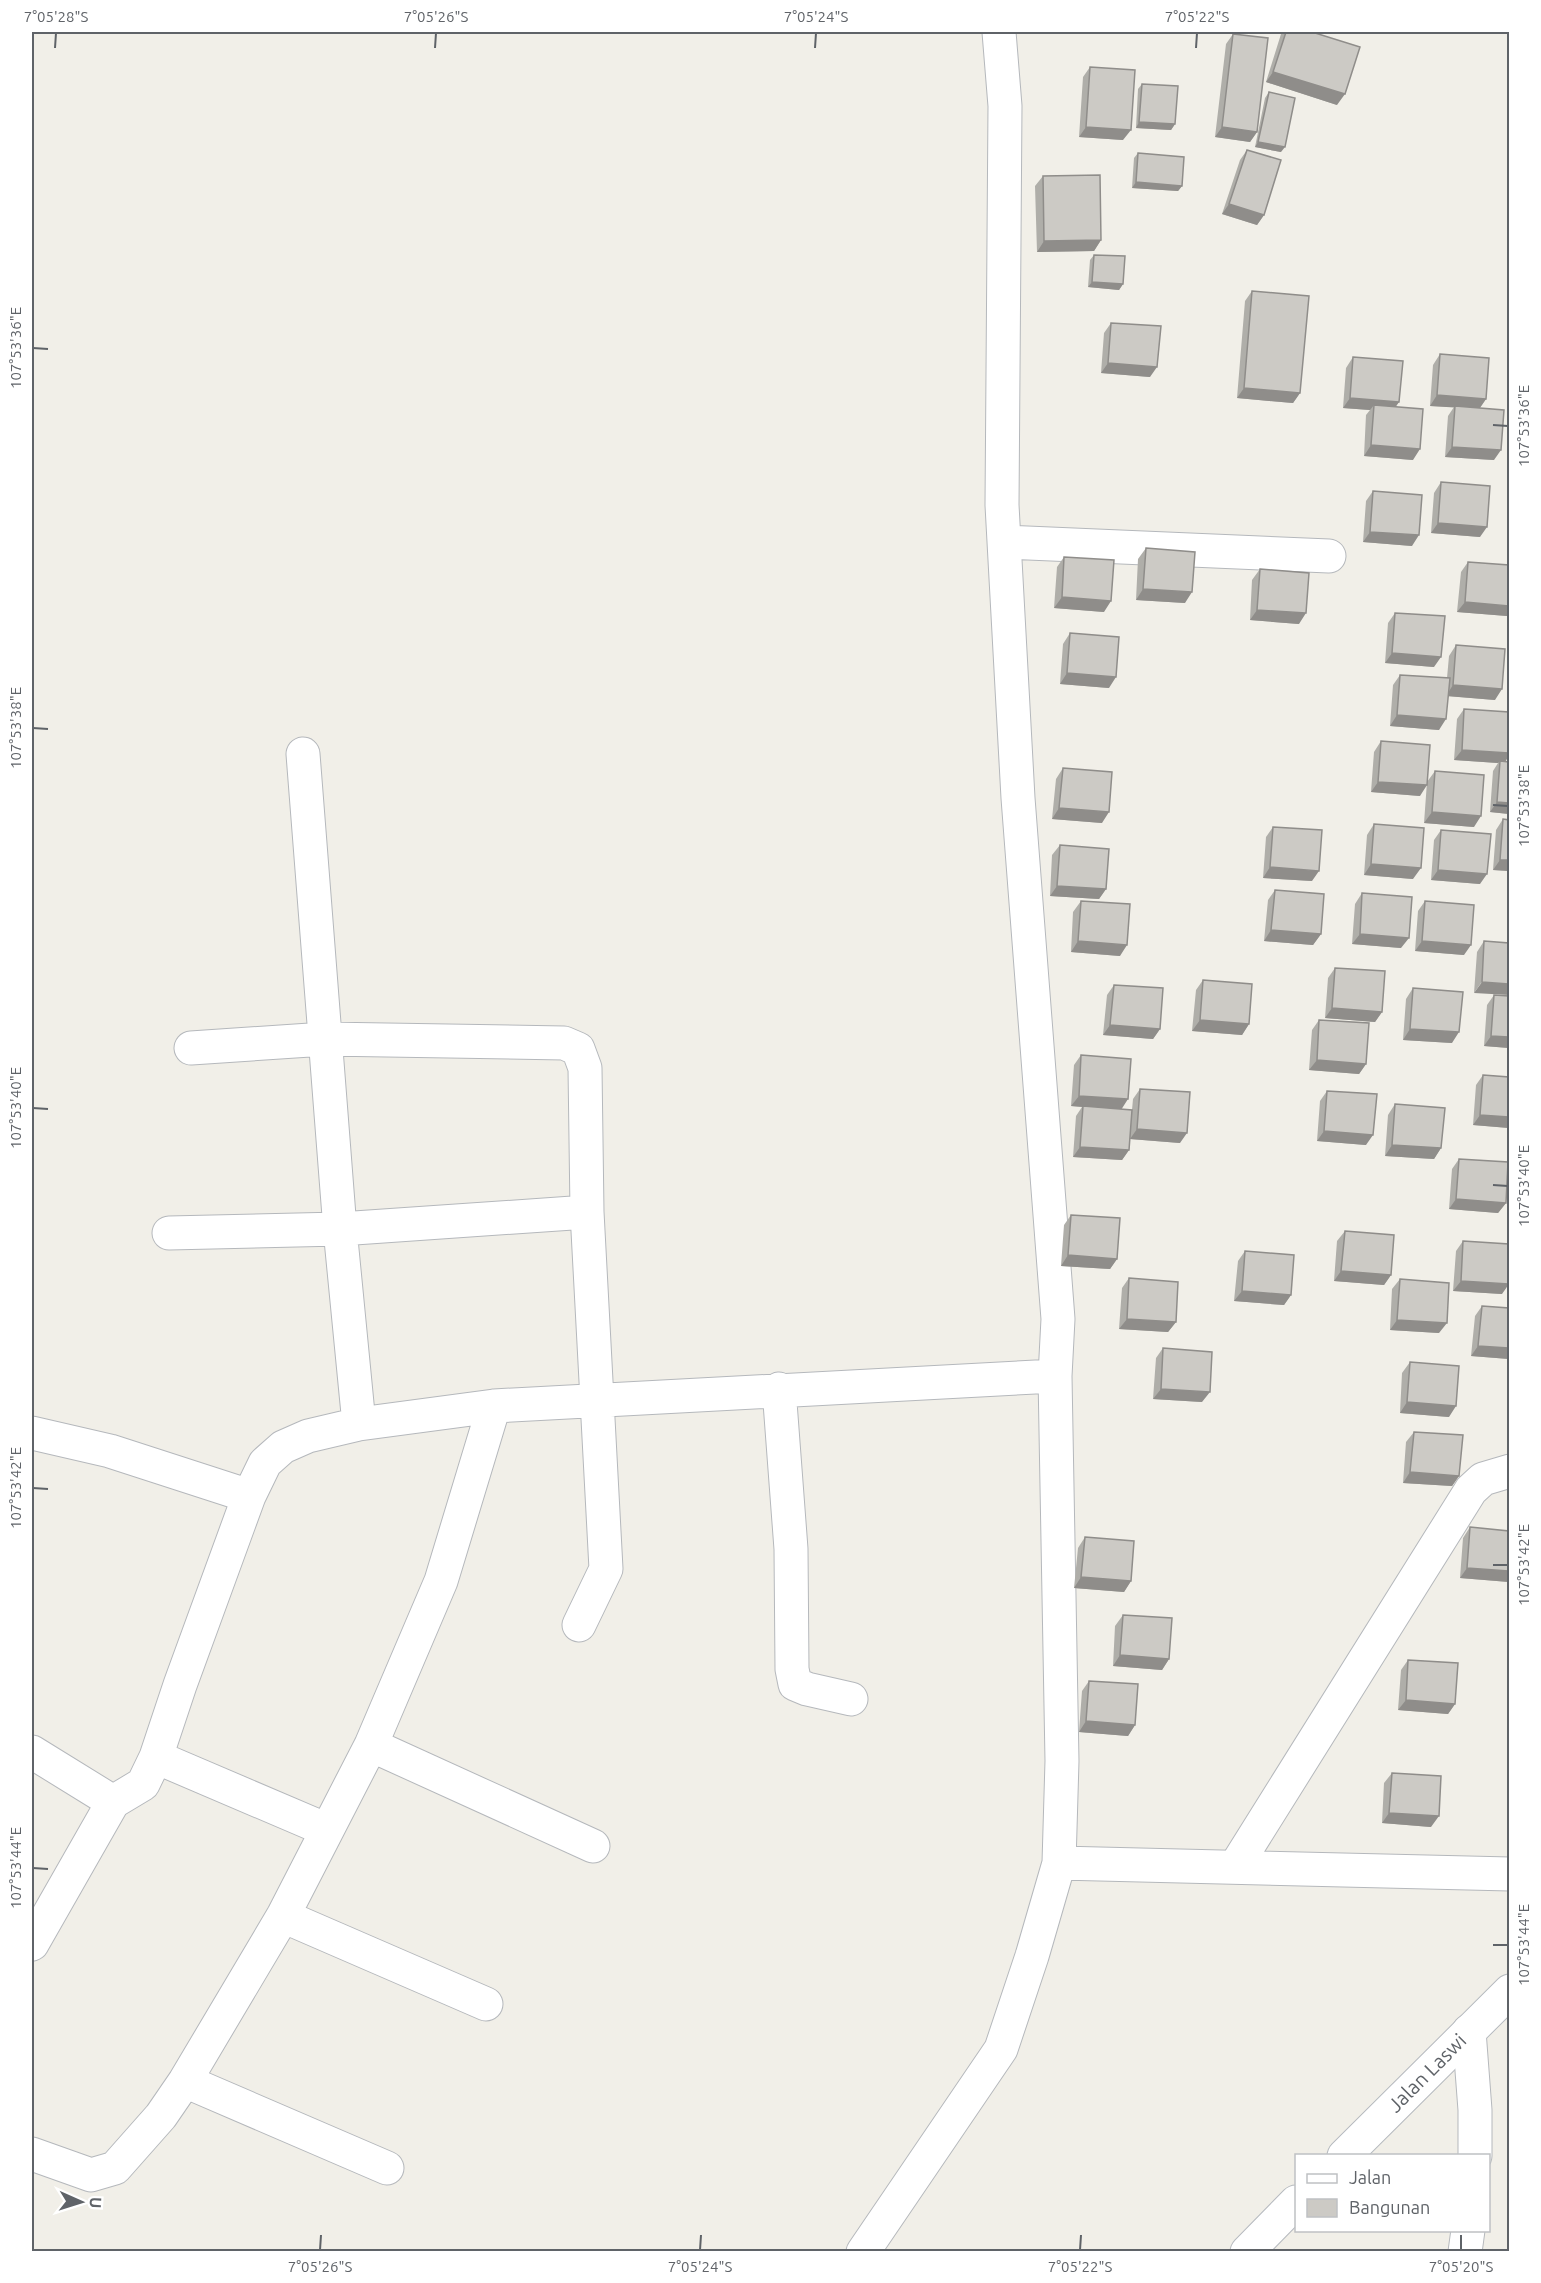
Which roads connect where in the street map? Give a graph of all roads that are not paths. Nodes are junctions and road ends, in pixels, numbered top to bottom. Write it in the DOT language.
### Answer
graph roads {
  1 [pos="999,32"];
  2 [pos="1004,542"];
  3 [pos="1329,556"];
  4 [pos="303,754"];
  5 [pos="325,1039"];
  6 [pos="191,1048"];
  7 [pos="587,1212"];
  8 [pos="340,1229"];
  9 [pos="169,1233"];
  10 [pos="1055,1376"];
  11 [pos="779,1389"];
  12 [pos="598,1401"];
  13 [pos="494,1406"];
  14 [pos="359,1424"];
  15 [pos="32,1433"];
  16 [pos="1509,1471"];
  17 [pos="249,1496"];
  18 [pos="579,1625"];
  19 [pos="851,1699"];
  20 [pos="370,1745"];
  21 [pos="32,1752"];
  22 [pos="156,1757"];
  23 [pos="113,1802"];
  24 [pos="327,1830"];
  25 [pos="593,1846"];
  26 [pos="1059,1863"];
  27 [pos="1235,1867"];
  28 [pos="1509,1874"];
  29 [pos="283,1916"];
  30 [pos="32,1944"];
  31 [pos="1509,1991"];
  32 [pos="486,2004"];
  33 [pos="1469,2031"];
  34 [pos="184,2081"];
  35 [pos="32,2154"];
  36 [pos="1346,2154"];
  37 [pos="1474,2154"];
  38 [pos="387,2168"];
  39 [pos="1295,2203"];
  40 [pos="1468,2232"];
  41 [pos="863,2252"];
  42 [pos="1247,2252"];
  43 [pos="1465,2252"];
  1 -- 2 [label="street"];
  2 -- 3 [label="street"];
  2 -- 10 [label="street"];
  4 -- 5 [label="street"];
  5 -- 6 [label="street"];
  5 -- 7 [label="street"];
  5 -- 8 [label="street"];
  7 -- 8 [label="street"];
  7 -- 12 [label="street"];
  8 -- 9 [label="street"];
  8 -- 14 [label="street"];
  10 -- 11 [label="street"];
  10 -- 26 [label="street"];
  11 -- 12 [label="street"];
  11 -- 19 [label="street"];
  12 -- 13 [label="street"];
  12 -- 18 [label="street"];
  13 -- 14 [label="street"];
  13 -- 20 [label="street"];
  14 -- 17 [label="street"];
  15 -- 17 [label="street"];
  16 -- 27 [label="street"];
  17 -- 22 [label="street"];
  20 -- 24 [label="street"];
  20 -- 25 [label="street"];
  21 -- 23 [label="street"];
  22 -- 23 [label="street"];
  22 -- 24 [label="street"];
  23 -- 30 [label="street"];
  24 -- 29 [label="street"];
  26 -- 27 [label="street"];
  26 -- 41 [label="street"];
  27 -- 28 [label="street"];
  29 -- 32 [label="street"];
  29 -- 34 [label="street"];
  31 -- 33 [label="street, Jalan Laswi"];
  33 -- 36 [label="street, Jalan Laswi"];
  33 -- 37 [label="street"];
  34 -- 35 [label="street"];
  34 -- 38 [label="street"];
  39 -- 42 [label="street"];
  40 -- 43 [label="street"];
}
